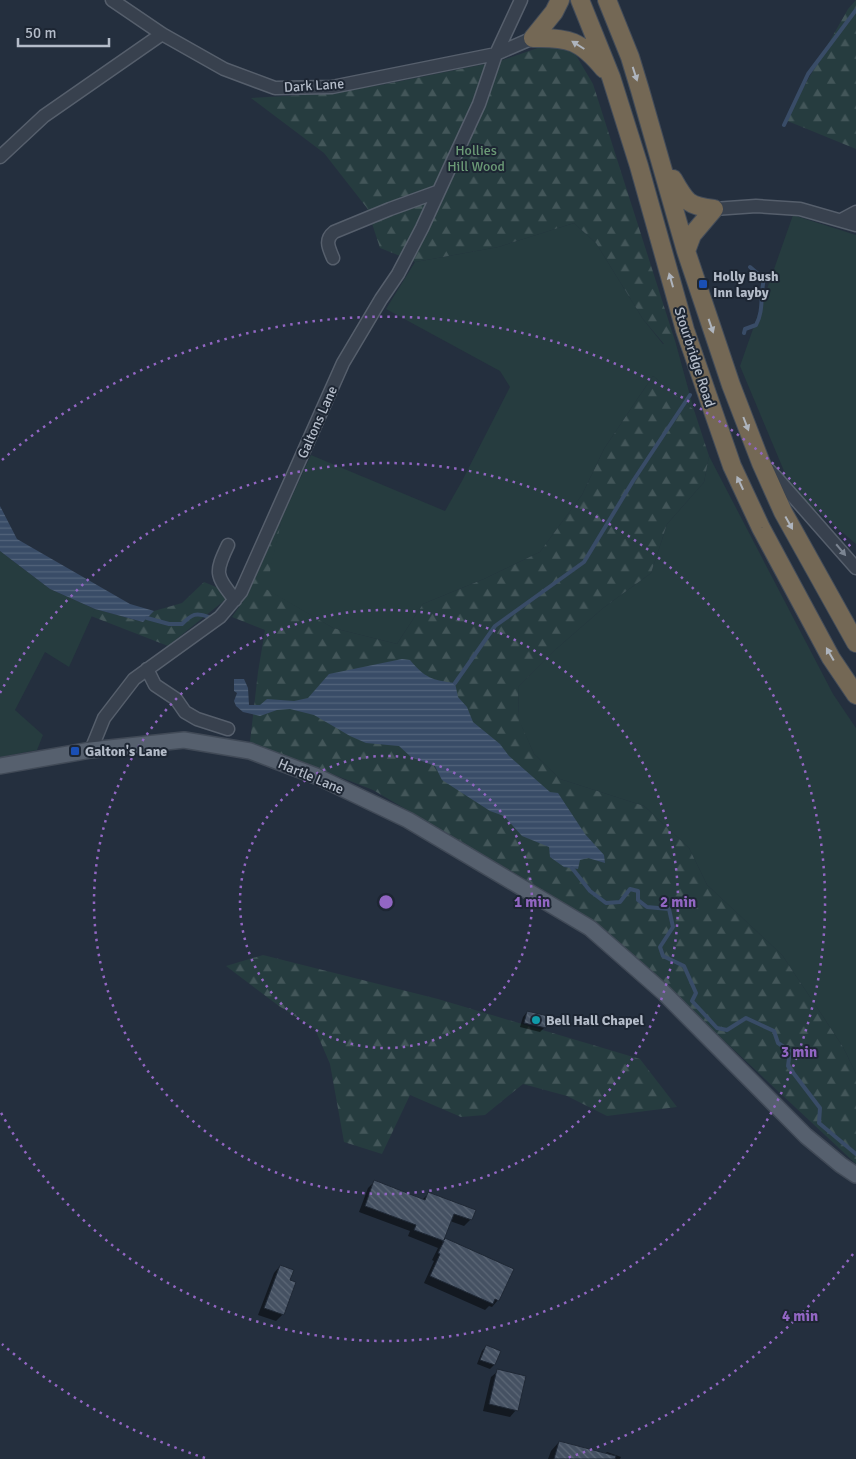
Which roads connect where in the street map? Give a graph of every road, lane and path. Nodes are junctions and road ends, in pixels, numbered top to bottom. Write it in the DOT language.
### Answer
graph roads {
  1 [pos="112,0"];
  2 [pos="521,0"];
  3 [pos="560,0"];
  4 [pos="580,0"];
  5 [pos="607,0"];
  6 [pos="162,34"];
  7 [pos="533,38"];
  8 [pos="496,54"];
  9 [pos="611,77"];
  10 [pos="0,157"];
  11 [pos="662,162"];
  12 [pos="437,192"];
  13 [pos="714,209"];
  14 [pos="856,212"];
  15 [pos="841,220"];
  16 [pos="856,225"];
  17 [pos="686,251"];
  18 [pos="332,258"];
  19 [pos="761,463"];
  20 [pos="228,545"];
  21 [pos="856,568"];
  22 [pos="235,600"];
  23 [pos="856,643"];
  24 [pos="146,670"];
  25 [pos="856,695"];
  26 [pos="228,729"];
  27 [pos="91,750"];
  28 [pos="0,766"];
  29 [pos="856,1175"];
  1 -- 6 [label="street, Dark Lane"];
  2 -- 8 [label="street, Galtons Lane"];
  3 -- 7 [label="highway"];
  4 -- 9 [label="highway, Stourbridge Road"];
  5 -- 11 [label="highway, Stourbridge Road, one-way"];
  6 -- 8 [label="street, Dark Lane"];
  6 -- 10 [label="street"];
  7 -- 8 [label="street, Dark Lane"];
  9 -- 7 [label="highway, one-way"];
  8 -- 12 [label="street, Galtons Lane"];
  25 -- 9 [label="highway, Stourbridge Road, one-way"];
  11 -- 13 [label="highway"];
  11 -- 17 [label="highway, Stourbridge Road"];
  12 -- 18 [label="street"];
  12 -- 22 [label="street, Galtons Lane"];
  13 -- 15 [label="street"];
  13 -- 17 [label="highway"];
  14 -- 15 [label="street"];
  15 -- 16 [label="street"];
  17 -- 19 [label="highway, Stourbridge Road, one-way"];
  19 -- 21 [label="street, one-way"];
  19 -- 23 [label="highway, Stourbridge Road, one-way"];
  20 -- 22 [label="street"];
  22 -- 24 [label="street, Galtons Lane"];
  24 -- 26 [label="street"];
  24 -- 27 [label="street, Galtons Lane"];
  27 -- 28 [label="main road, Hartle Lane"];
  27 -- 29 [label="main road, Hartle Lane"];
}
